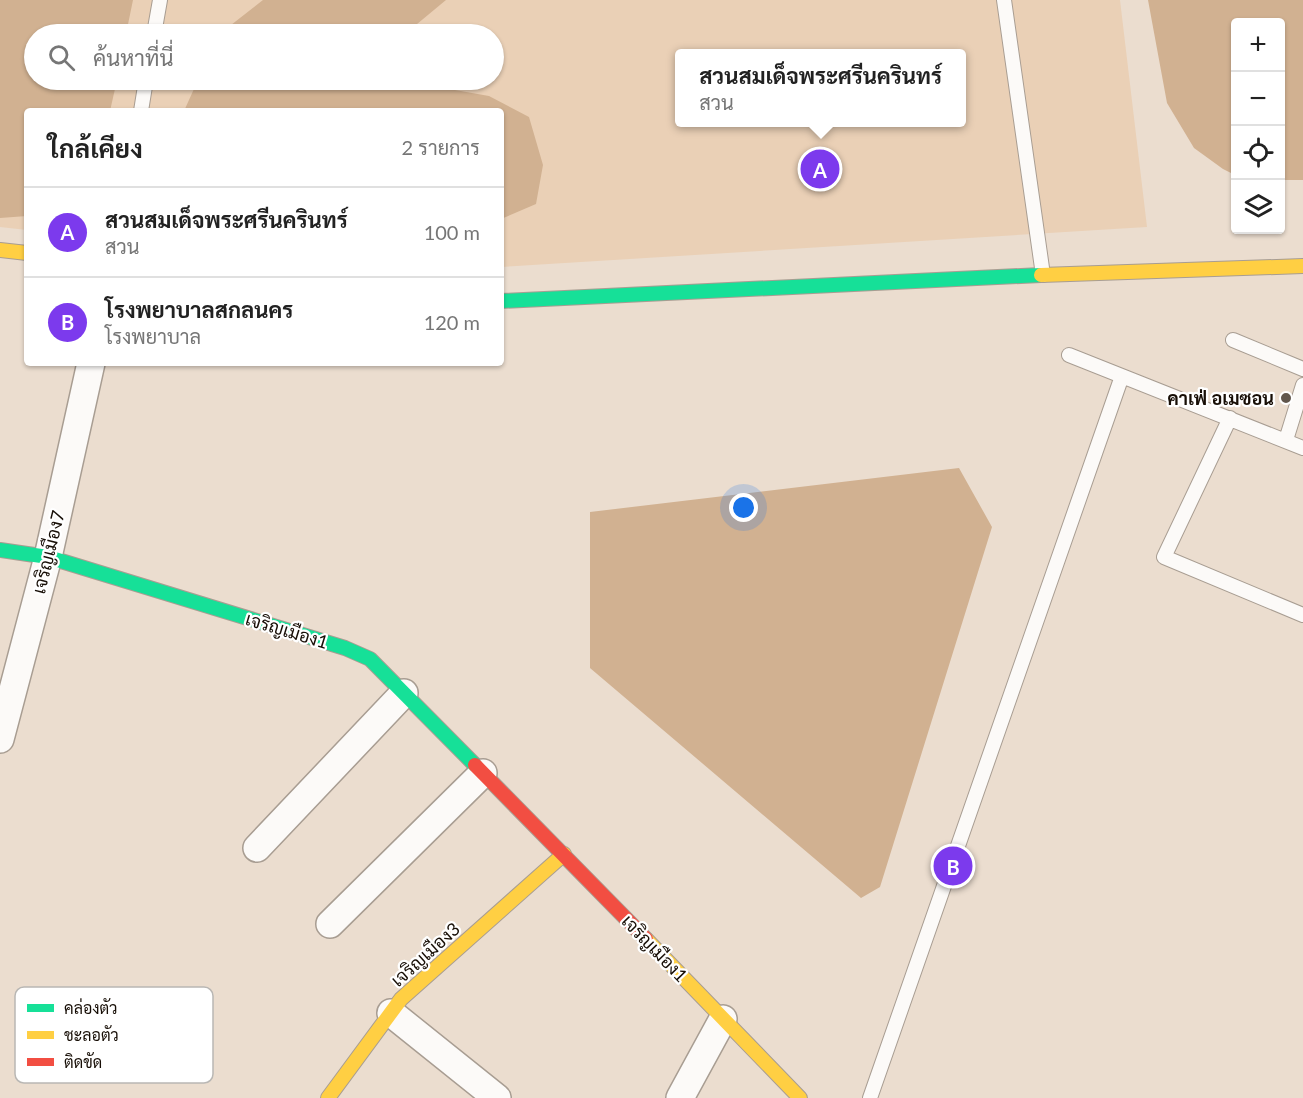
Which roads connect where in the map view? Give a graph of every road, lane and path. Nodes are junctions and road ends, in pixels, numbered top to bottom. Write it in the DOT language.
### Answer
graph roads {
  1 [pos="160,0"];
  2 [pos="1004,0"];
  3 [pos="156,24"];
  4 [pos="144,90"];
  5 [pos="141,108"];
  6 [pos="0,250"];
  7 [pos="24,253"];
  8 [pos="1303,266"];
  9 [pos="1043,275"];
  10 [pos="504,301"];
  11 [pos="1233,340"];
  12 [pos="1069,354"];
  13 [pos="90,366"];
  14 [pos="1303,369"];
  15 [pos="1122,376"];
  16 [pos="1303,389"];
  17 [pos="1230,418"];
  18 [pos="1286,440"];
  19 [pos="1303,447"];
  20 [pos="0,550"];
  21 [pos="48,557"];
  22 [pos="1303,615"];
  23 [pos="404,693"];
  24 [pos="0,739"];
  25 [pos="483,773"];
  26 [pos="257,848"];
  27 [pos="564,854"];
  28 [pos="330,924"];
  29 [pos="391,1013"];
  30 [pos="723,1019"];
  31 [pos="328,1098"];
  32 [pos="497,1098"];
  33 [pos="680,1098"];
  34 [pos="800,1098"];
  35 [pos="870,1098"];
  1 -- 3 [label="lane"];
  2 -- 9 [label="lane"];
  4 -- 5 [label="lane"];
  6 -- 7 [label="street"];
  8 -- 9 [label="street"];
  9 -- 10 [label="street"];
  11 -- 14 [label="lane"];
  12 -- 15 [label="lane"];
  13 -- 21 [label="street, เจริญเมือง7"];
  15 -- 17 [label="lane"];
  15 -- 35 [label="lane"];
  16 -- 18 [label="lane"];
  17 -- 18 [label="lane"];
  17 -- 22 [label="lane"];
  18 -- 19 [label="lane"];
  20 -- 21 [label="street, เจริญเมือง1"];
  21 -- 23 [label="street, เจริญเมือง1"];
  21 -- 24 [label="street, เจริญเมือง7"];
  23 -- 25 [label="street, เจริญเมือง1"];
  23 -- 26 [label="street"];
  25 -- 27 [label="street, เจริญเมือง1"];
  25 -- 28 [label="street"];
  27 -- 29 [label="street, เจริญเมือง3"];
  27 -- 30 [label="street, เจริญเมือง1"];
  29 -- 31 [label="street, เจริญเมือง3"];
  29 -- 32 [label="street"];
  30 -- 33 [label="street"];
  30 -- 34 [label="street, เจริญเมือง1"];
}
